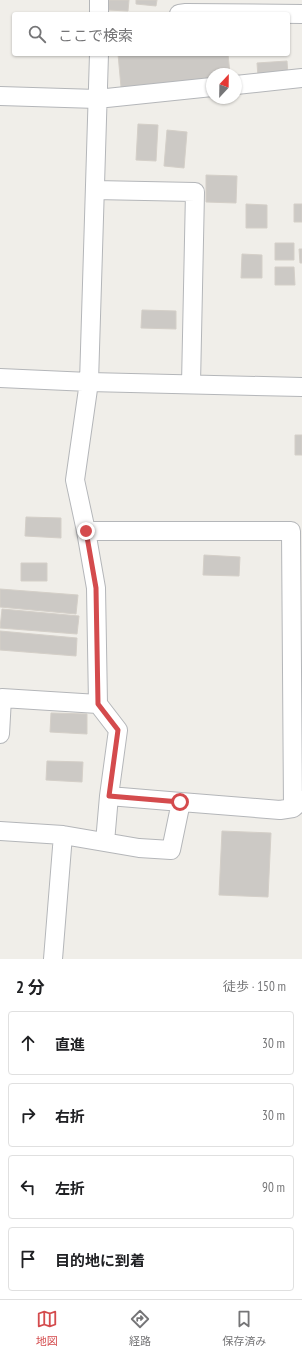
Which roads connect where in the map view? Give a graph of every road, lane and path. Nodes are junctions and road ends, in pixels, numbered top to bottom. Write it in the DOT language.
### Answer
graph roads {
  1 [pos="99,0"];
  2 [pos="99,12"];
  3 [pos="290,14"];
  4 [pos="302,14"];
  5 [pos="98,56"];
  6 [pos="302,78"];
  7 [pos="242,84"];
  8 [pos="206,88"];
  9 [pos="0,96"];
  10 [pos="97,99"];
  11 [pos="95,190"];
  12 [pos="0,378"];
  13 [pos="89,382"];
  14 [pos="191,384"];
  15 [pos="302,387"];
  16 [pos="86,531"];
  17 [pos="98,704"];
  18 [pos="0,734"];
  19 [pos="109,796"];
  20 [pos="180,802"];
  21 [pos="298,804"];
  22 [pos="0,831"];
  23 [pos="62,835"];
  24 [pos="105,842"];
  25 [pos="54,959"];
  1 -- 2 [label="street"];
  3 -- 4 [label="street"];
  5 -- 10 [label="street"];
  6 -- 7 [label="street"];
  8 -- 10 [label="street"];
  9 -- 10 [label="street"];
  10 -- 11 [label="street"];
  11 -- 13 [label="street"];
  11 -- 14 [label="street"];
  12 -- 13 [label="street"];
  13 -- 14 [label="street"];
  13 -- 16 [label="street"];
  14 -- 15 [label="street"];
  16 -- 17 [label="street"];
  16 -- 21 [label="street"];
  17 -- 18 [label="street"];
  17 -- 19 [label="street"];
  19 -- 20 [label="street"];
  19 -- 24 [label="street"];
  20 -- 21 [label="street"];
  20 -- 24 [label="street"];
  22 -- 23 [label="street"];
  23 -- 24 [label="street"];
  23 -- 25 [label="street"];
}
